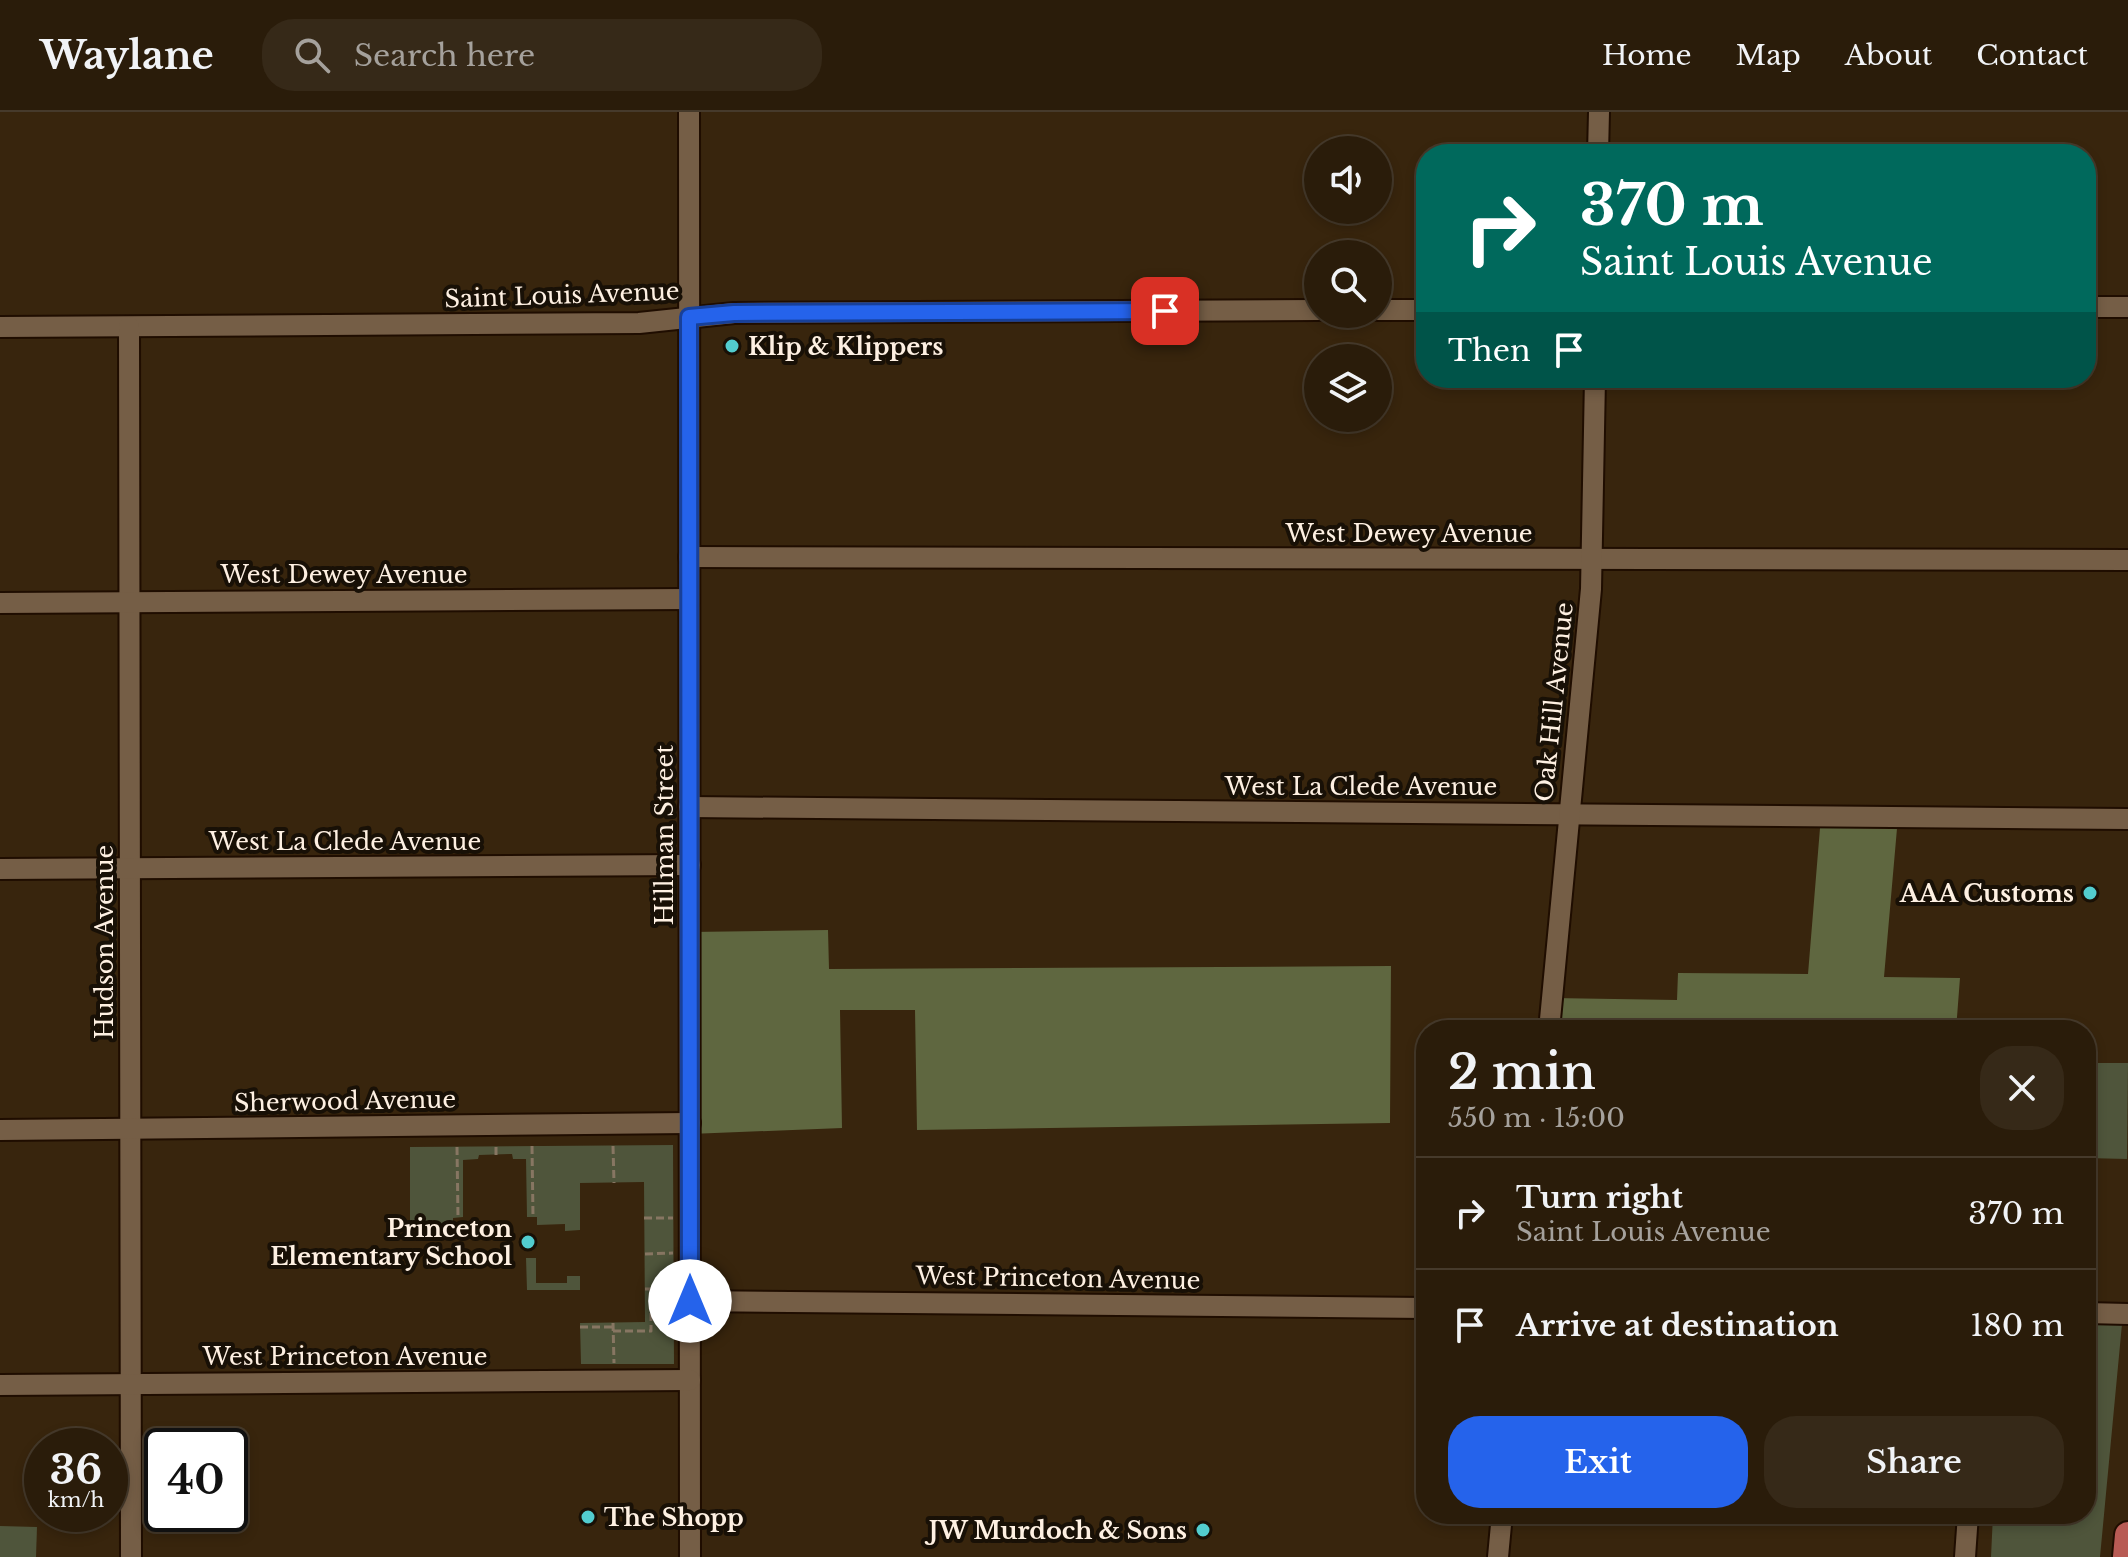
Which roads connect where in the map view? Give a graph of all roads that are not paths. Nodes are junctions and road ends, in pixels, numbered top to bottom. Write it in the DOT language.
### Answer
graph roads {
  1 [pos="689,112"];
  2 [pos="1599,112"];
  3 [pos="1598,144"];
  4 [pos="2096,307"];
  5 [pos="2128,307"];
  6 [pos="1304,310"];
  7 [pos="1392,310"];
  8 [pos="1416,310"];
  9 [pos="689,317"];
  10 [pos="0,327"];
  11 [pos="129,327"];
  12 [pos="1595,388"];
  13 [pos="689,557"];
  14 [pos="1592,559"];
  15 [pos="2128,560"];
  16 [pos="689,599"];
  17 [pos="130,602"];
  18 [pos="0,603"];
  19 [pos="689,807"];
  20 [pos="1570,814"];
  21 [pos="2128,819"];
  22 [pos="690,865"];
  23 [pos="130,868"];
  24 [pos="0,869"];
  25 [pos="1550,1020"];
  26 [pos="690,1123"];
  27 [pos="130,1129"];
  28 [pos="0,1130"];
  29 [pos="682,1295"];
  30 [pos="1416,1308"];
  31 [pos="2096,1313"];
  32 [pos="2128,1314"];
  33 [pos="690,1380"];
  34 [pos="131,1384"];
  35 [pos="0,1385"];
  36 [pos="1501,1524"];
  37 [pos="1967,1524"];
  38 [pos="2128,1535"];
  39 [pos="131,1557"];
  40 [pos="690,1557"];
  41 [pos="1498,1557"];
  42 [pos="1965,1557"];
  43 [pos="2126,1557"];
  1 -- 9 [label="street, Hillman Street"];
  2 -- 3 [label="street"];
  4 -- 5 [label="street"];
  6 -- 9 [label="street, Saint Louis Avenue"];
  7 -- 8 [label="street"];
  9 -- 11 [label="street, Saint Louis Avenue"];
  9 -- 13 [label="street, Hillman Street"];
  10 -- 11 [label="street, Saint Louis Avenue"];
  11 -- 17 [label="street, Hudson Avenue"];
  12 -- 14 [label="street, Oak Hill Avenue"];
  13 -- 14 [label="street, West Dewey Avenue"];
  13 -- 16 [label="street, Hillman Street"];
  14 -- 15 [label="street, West Dewey Avenue"];
  14 -- 20 [label="street, Oak Hill Avenue"];
  16 -- 17 [label="street, West Dewey Avenue"];
  16 -- 19 [label="street, Hillman Street"];
  17 -- 18 [label="street, West Dewey Avenue"];
  17 -- 23 [label="street, Hudson Avenue"];
  19 -- 20 [label="street, West La Clede Avenue"];
  19 -- 22 [label="street, Hillman Street"];
  20 -- 21 [label="street, West La Clede Avenue"];
  20 -- 25 [label="street, Oak Hill Avenue"];
  22 -- 23 [label="street, West La Clede Avenue"];
  22 -- 26 [label="street, Hillman Street"];
  23 -- 24 [label="street, West La Clede Avenue"];
  23 -- 27 [label="street, Hudson Avenue"];
  26 -- 27 [label="street, Sherwood Avenue"];
  26 -- 29 [label="street, Hillman Street"];
  27 -- 28 [label="street, Sherwood Avenue"];
  27 -- 34 [label="street, Hudson Avenue"];
  29 -- 30 [label="street, West Princeton Avenue"];
  29 -- 33 [label="street, Hillman Street"];
  31 -- 32 [label="street"];
  33 -- 34 [label="street, West Princeton Avenue"];
  33 -- 40 [label="street, Hillman Street"];
  34 -- 35 [label="street, West Princeton Avenue"];
  34 -- 39 [label="street, Hudson Avenue"];
  36 -- 41 [label="street"];
  37 -- 42 [label="street"];
  38 -- 43 [label="main road"];
}
